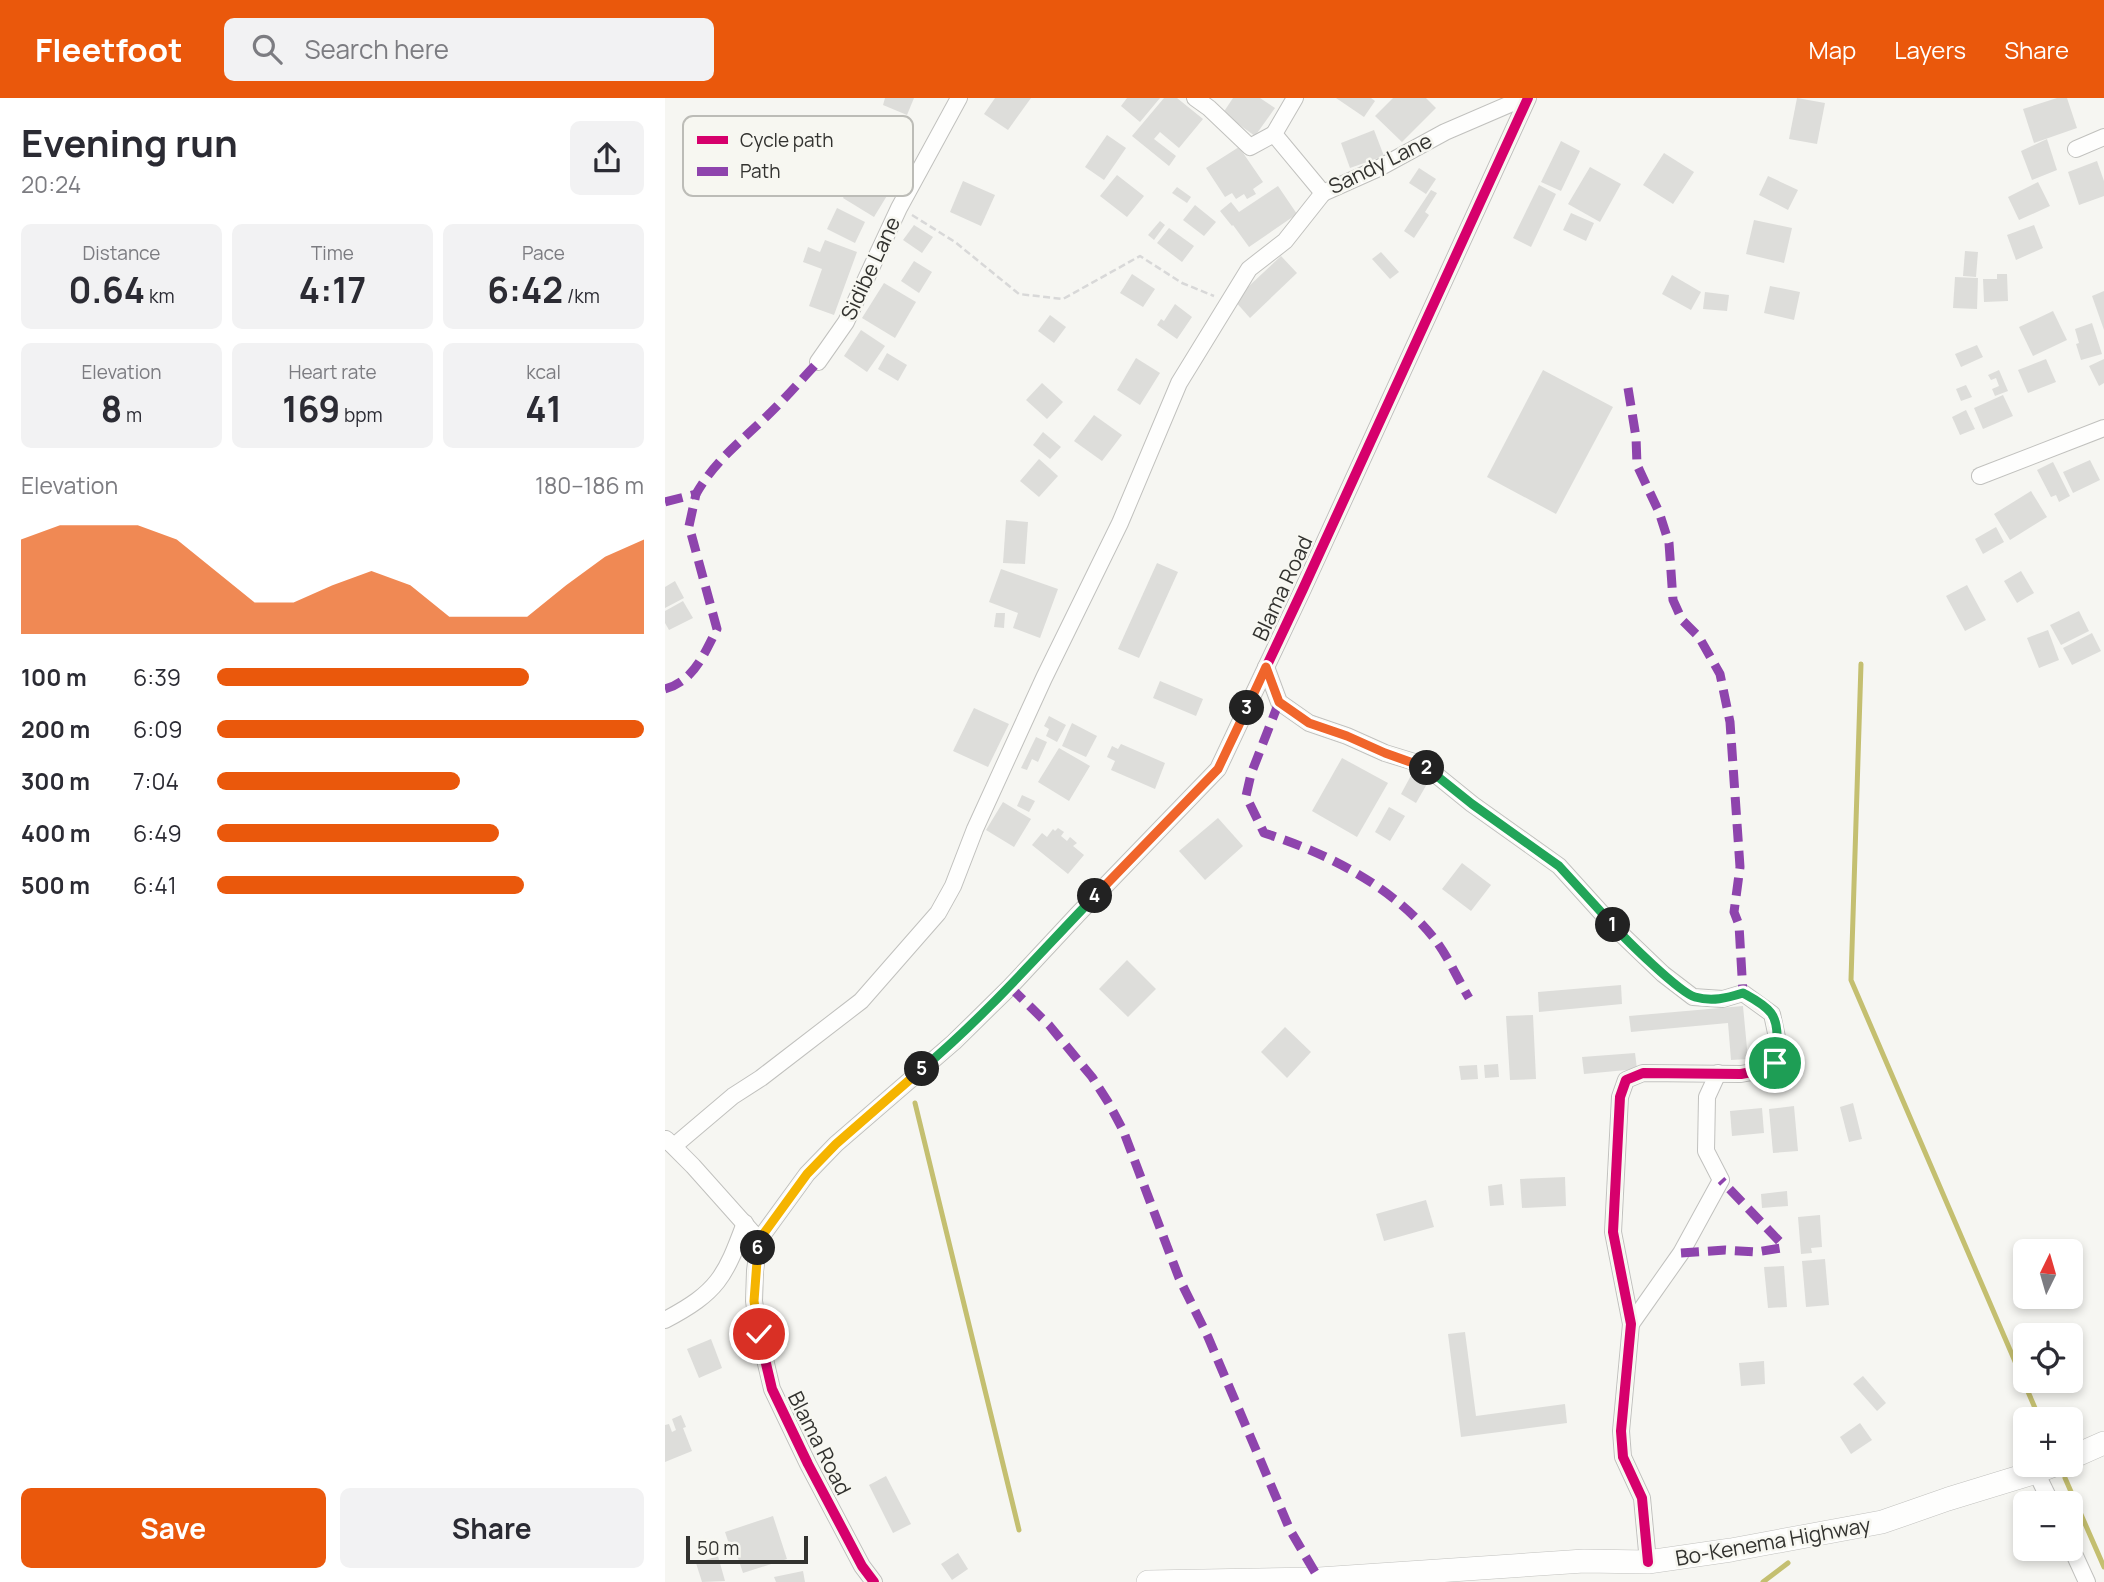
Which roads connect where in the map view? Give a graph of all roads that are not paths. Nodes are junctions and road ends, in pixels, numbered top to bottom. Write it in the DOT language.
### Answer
graph roads {
  1 [pos="959,98"];
  2 [pos="1195,98"];
  3 [pos="1295,98"];
  4 [pos="1526,98"];
  5 [pos="1274,134"];
  6 [pos="2104,137"];
  7 [pos="2076,149"];
  8 [pos="913,182"];
  9 [pos="1323,194"];
  10 [pos="906,196"];
  11 [pos="818,362"];
  12 [pos="2104,428"];
  13 [pos="1980,475"];
  14 [pos="1266,667"];
  15 [pos="1718,1073"];
  16 [pos="668,1141"];
  17 [pos="745,1223"];
  18 [pos="759,1240"];
  19 [pos="665,1320"];
  20 [pos="1631,1324"];
  21 [pos="2104,1443"];
  22 [pos="2083,1452"];
  23 [pos="2019,1477"];
  24 [pos="2077,1561"];
  25 [pos="1648,1562"];
  26 [pos="874,1582"];
  27 [pos="1148,1582"];
  28 [pos="2087,1582"];
  1 -- 8 [label="street, Sidibe Lane"];
  2 -- 5 [label="street"];
  3 -- 5 [label="street"];
  4 -- 9 [label="street, Sandy Lane"];
  4 -- 14 [label="street, Blama Road"];
  5 -- 9 [label="street, Sandy Lane"];
  6 -- 7 [label="street"];
  9 -- 16 [label="street"];
  10 -- 11 [label="street, Sidibe Lane"];
  12 -- 13 [label="street"];
  14 -- 15 [label="street"];
  14 -- 18 [label="street, Blama Road"];
  15 -- 20 [label="street"];
  15 -- 20 [label="street"];
  16 -- 17 [label="street"];
  17 -- 18 [label="street"];
  17 -- 19 [label="street"];
  18 -- 26 [label="street, Blama Road"];
  20 -- 25 [label="street"];
  21 -- 22 [label="highway"];
  23 -- 25 [label="highway, Bo-Kenema Highway"];
  24 -- 28 [label="street"];
  25 -- 27 [label="highway, Bo-Kenema Highway"];
}
